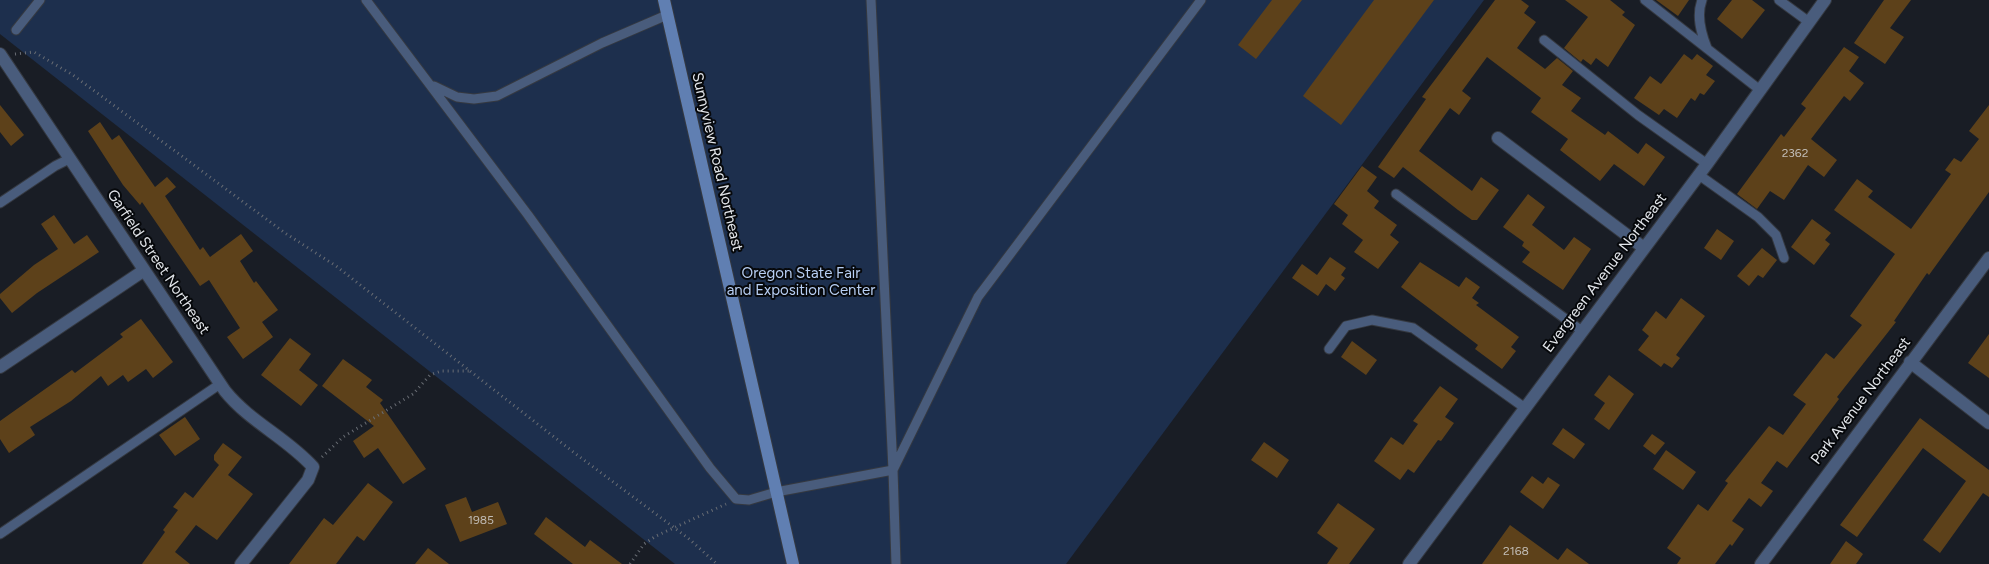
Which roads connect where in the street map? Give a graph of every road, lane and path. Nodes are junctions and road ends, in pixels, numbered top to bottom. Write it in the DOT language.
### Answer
graph roads {
  1 [pos="40,0"];
  2 [pos="366,0"];
  3 [pos="664,0"];
  4 [pos="871,0"];
  5 [pos="1201,0"];
  6 [pos="1645,0"];
  7 [pos="1702,0"];
  8 [pos="1779,0"];
  9 [pos="1826,0"];
  10 [pos="667,15"];
  11 [pos="1809,22"];
  12 [pos="16,30"];
  13 [pos="1544,40"];
  14 [pos="1708,50"];
  15 [pos="2,56"];
  16 [pos="428,82"];
  17 [pos="1760,90"];
  18 [pos="1498,138"];
  19 [pos="69,159"];
  20 [pos="1707,164"];
  21 [pos="1699,175"];
  22 [pos="1396,194"];
  23 [pos="0,203"];
  24 [pos="1644,248"];
  25 [pos="1784,258"];
  26 [pos="1989,258"];
  27 [pos="143,271"];
  28 [pos="1582,331"];
  29 [pos="1329,348"];
  30 [pos="1910,362"];
  31 [pos="0,367"];
  32 [pos="470,371"];
  33 [pos="220,384"];
  34 [pos="1525,408"];
  35 [pos="1989,423"];
  36 [pos="314,467"];
  37 [pos="894,470"];
  38 [pos="776,492"];
  39 [pos="733,496"];
  40 [pos="674,527"];
  41 [pos="0,534"];
  42 [pos="241,564"];
  43 [pos="630,564"];
  44 [pos="718,564"];
  45 [pos="793,564"];
  46 [pos="896,564"];
  47 [pos="1409,564"];
  48 [pos="1761,564"];
  1 -- 12 [label="lane"];
  2 -- 16 [label="lane"];
  3 -- 10 [label="main road, Sunnyview Road Northeast"];
  4 -- 37 [label="lane"];
  5 -- 37 [label="lane"];
  6 -- 14 [label="lane"];
  7 -- 14 [label="lane"];
  8 -- 11 [label="lane"];
  9 -- 11 [label="street, Evergreen Avenue Northeast"];
  10 -- 16 [label="lane"];
  10 -- 38 [label="main road, Sunnyview Road Northeast"];
  11 -- 17 [label="street, Evergreen Avenue Northeast"];
  13 -- 20 [label="lane"];
  14 -- 17 [label="lane"];
  15 -- 19 [label="street, Garfield Street Northeast"];
  15 -- 32 [label="path"];
  16 -- 39 [label="lane"];
  17 -- 20 [label="street, Evergreen Avenue Northeast"];
  18 -- 24 [label="street"];
  19 -- 23 [label="lane"];
  19 -- 27 [label="street, Garfield Street Northeast"];
  20 -- 21 [label="street, Evergreen Avenue Northeast"];
  21 -- 24 [label="street, Evergreen Avenue Northeast"];
  21 -- 25 [label="lane"];
  22 -- 28 [label="lane"];
  24 -- 28 [label="street, Evergreen Avenue Northeast"];
  26 -- 30 [label="street, Park Avenue Northeast"];
  27 -- 31 [label="street"];
  27 -- 33 [label="street, Garfield Street Northeast"];
  28 -- 34 [label="street, Evergreen Avenue Northeast"];
  29 -- 34 [label="lane"];
  30 -- 35 [label="street"];
  30 -- 48 [label="street, Park Avenue Northeast"];
  32 -- 36 [label="path"];
  32 -- 40 [label="path"];
  33 -- 36 [label="street, Garfield Street Northeast"];
  33 -- 41 [label="lane"];
  34 -- 47 [label="street, Evergreen Avenue Northeast"];
  36 -- 42 [label="street"];
  37 -- 38 [label="lane"];
  37 -- 46 [label="lane"];
  38 -- 39 [label="lane"];
  38 -- 45 [label="main road, Sunnyview Road Northeast"];
  39 -- 40 [label="path"];
  40 -- 43 [label="path"];
  40 -- 44 [label="path"];
}
